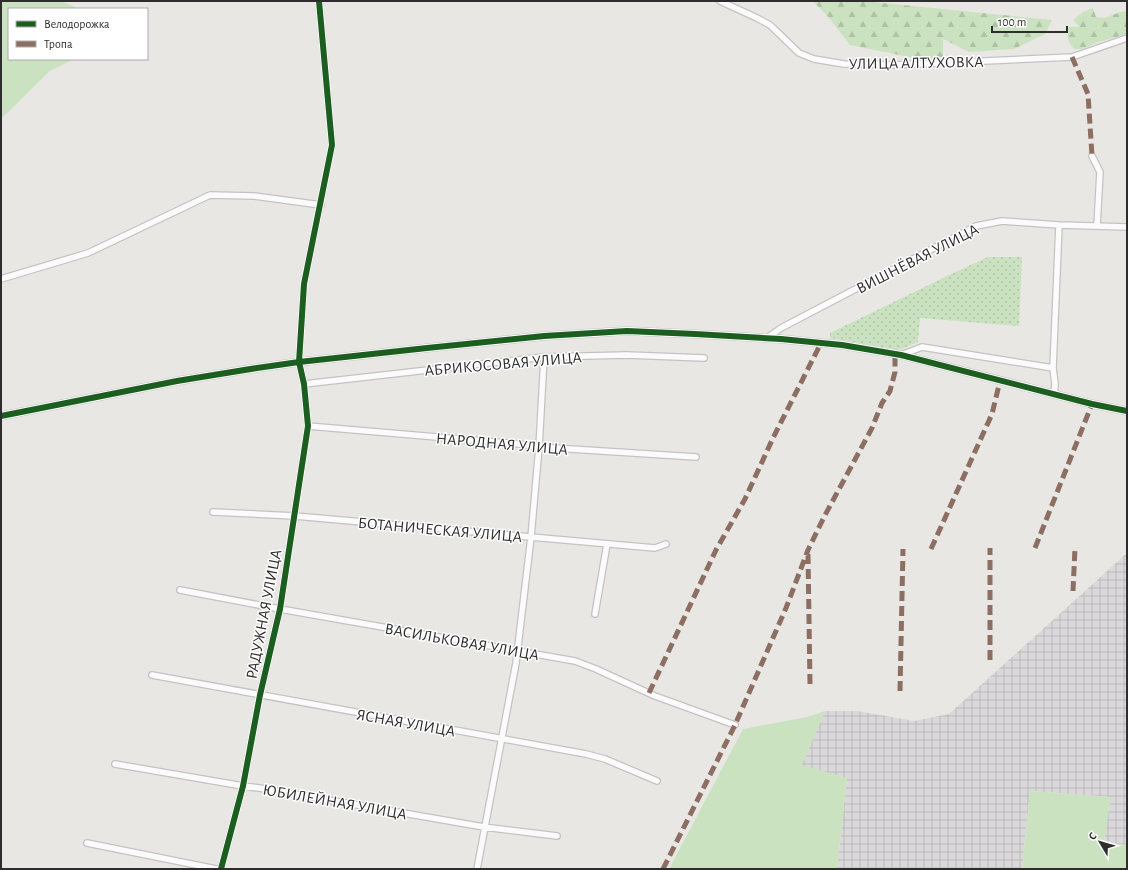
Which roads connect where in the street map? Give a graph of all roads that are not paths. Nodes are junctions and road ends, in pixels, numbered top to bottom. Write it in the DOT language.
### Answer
graph roads {
  1 [pos="319,1"];
  2 [pos="720,1"];
  3 [pos="1127,38"];
  4 [pos="1092,156"];
  5 [pos="321,205"];
  6 [pos="1059,225"];
  7 [pos="1097,226"];
  8 [pos="1127,227"];
  9 [pos="1,279"];
  10 [pos="767,338"];
  11 [pos="902,355"];
  12 [pos="544,357"];
  13 [pos="704,358"];
  14 [pos="299,362"];
  15 [pos="1053,368"];
  16 [pos="304,384"];
  17 [pos="1054,395"];
  18 [pos="1127,411"];
  19 [pos="1,416"];
  20 [pos="308,426"];
  21 [pos="539,447"];
  22 [pos="696,457"];
  23 [pos="213,512"];
  24 [pos="295,516"];
  25 [pos="531,537"];
  26 [pos="607,544"];
  27 [pos="666,544"];
  28 [pos="180,590"];
  29 [pos="280,609"];
  30 [pos="595,614"];
  31 [pos="518,650"];
  32 [pos="152,675"];
  33 [pos="260,695"];
  34 [pos="734,725"];
  35 [pos="501,739"];
  36 [pos="114,764"];
  37 [pos="657,781"];
  38 [pos="243,786"];
  39 [pos="484,828"];
  40 [pos="557,836"];
  41 [pos="87,844"];
  42 [pos="216,869"];
  43 [pos="222,869"];
  44 [pos="477,869"];
  1 -- 5 [label="street, РАДУЖНАЯ УЛИЦА"];
  2 -- 3 [label="street, УЛИЦА АЛТУХОВКА"];
  4 -- 7 [label="street"];
  5 -- 9 [label="street"];
  5 -- 14 [label="street, РАДУЖНАЯ УЛИЦА"];
  6 -- 7 [label="street, ВИШНЁВАЯ УЛИЦА"];
  6 -- 10 [label="street, ВИШНЁВАЯ УЛИЦА"];
  6 -- 15 [label="street"];
  7 -- 8 [label="street, ВИШНЁВАЯ УЛИЦА"];
  10 -- 11 [label="street"];
  10 -- 14 [label="street"];
  11 -- 15 [label="street"];
  11 -- 17 [label="street"];
  12 -- 13 [label="street, АБРИКОСОВАЯ УЛИЦА"];
  12 -- 16 [label="street, АБРИКОСОВАЯ УЛИЦА"];
  12 -- 21 [label="street"];
  14 -- 16 [label="street, РАДУЖНАЯ УЛИЦА"];
  14 -- 19 [label="street"];
  15 -- 17 [label="street"];
  16 -- 20 [label="street, РАДУЖНАЯ УЛИЦА"];
  17 -- 18 [label="street"];
  20 -- 21 [label="street, НАРОДНАЯ УЛИЦА"];
  20 -- 24 [label="street, РАДУЖНАЯ УЛИЦА"];
  21 -- 22 [label="street, НАРОДНАЯ УЛИЦА"];
  21 -- 25 [label="street"];
  23 -- 24 [label="street, БОТАНИЧЕСКАЯ УЛИЦА"];
  24 -- 25 [label="street, БОТАНИЧЕСКАЯ УЛИЦА"];
  24 -- 29 [label="street, РАДУЖНАЯ УЛИЦА"];
  25 -- 26 [label="street, БОТАНИЧЕСКАЯ УЛИЦА"];
  25 -- 31 [label="street"];
  26 -- 27 [label="street, БОТАНИЧЕСКАЯ УЛИЦА"];
  26 -- 30 [label="street"];
  28 -- 29 [label="street, ВАСИЛЬКОВАЯ УЛИЦА"];
  29 -- 31 [label="street, ВАСИЛЬКОВАЯ УЛИЦА"];
  29 -- 33 [label="street, РАДУЖНАЯ УЛИЦА"];
  31 -- 34 [label="street, ВАСИЛЬКОВАЯ УЛИЦА"];
  31 -- 35 [label="street"];
  32 -- 33 [label="street, ЯСНАЯ УЛИЦА"];
  33 -- 35 [label="street, ЯСНАЯ УЛИЦА"];
  33 -- 38 [label="street, РАДУЖНАЯ УЛИЦА"];
  35 -- 37 [label="street, ЯСНАЯ УЛИЦА"];
  35 -- 39 [label="street"];
  36 -- 38 [label="street, ЮБИЛЕЙНАЯ УЛИЦА"];
  38 -- 39 [label="street, ЮБИЛЕЙНАЯ УЛИЦА"];
  38 -- 43 [label="street, РАДУЖНАЯ УЛИЦА"];
  39 -- 40 [label="street, ЮБИЛЕЙНАЯ УЛИЦА"];
  39 -- 44 [label="street"];
  41 -- 42 [label="street"];
}
